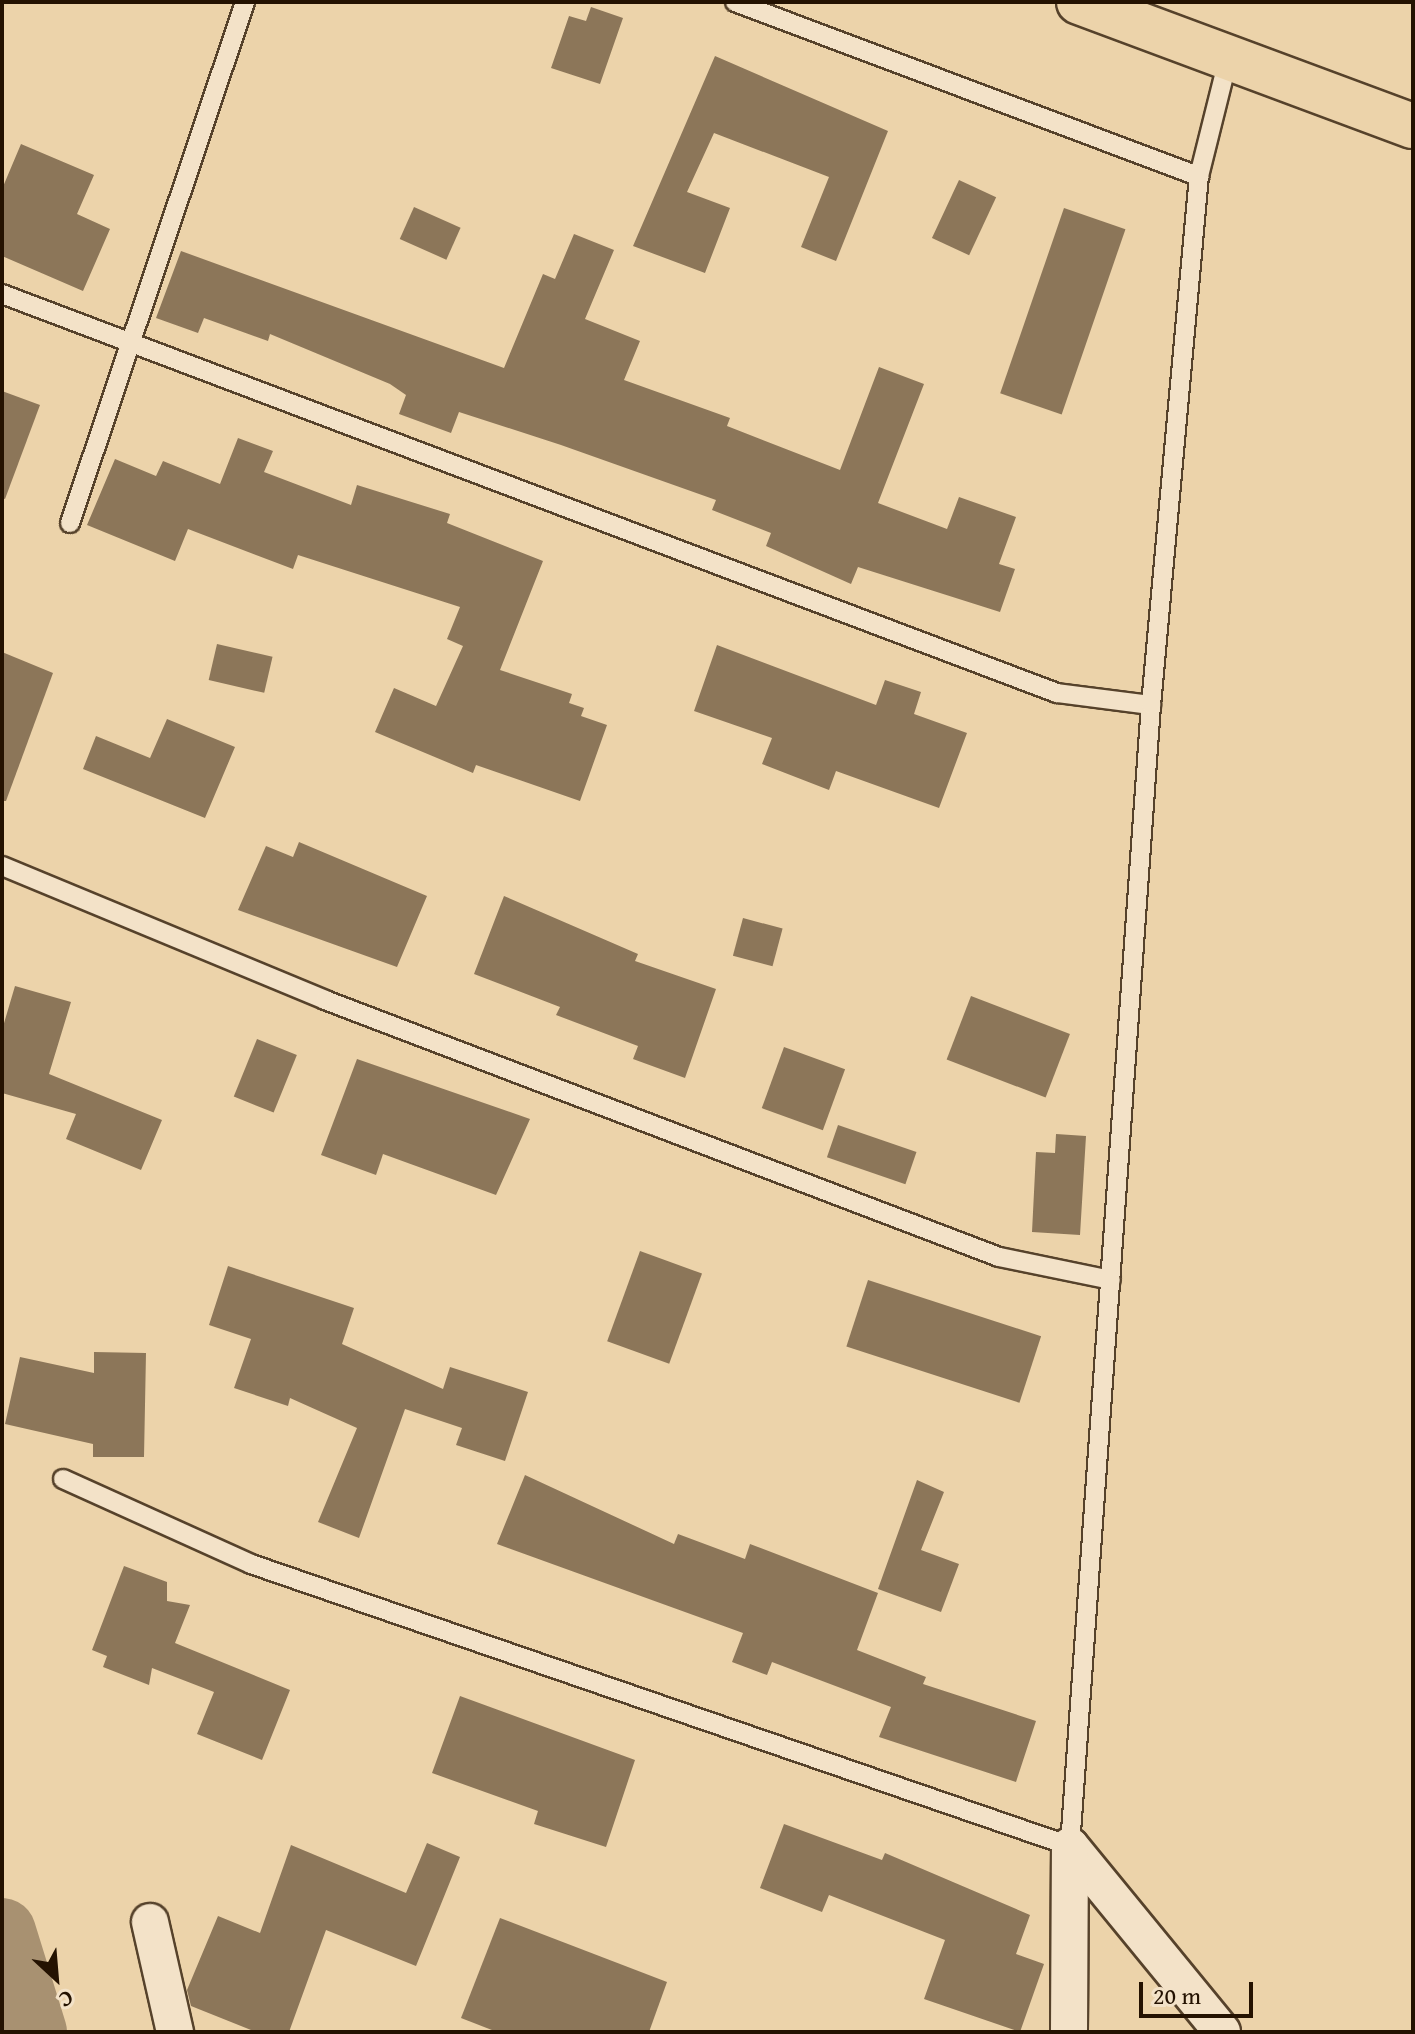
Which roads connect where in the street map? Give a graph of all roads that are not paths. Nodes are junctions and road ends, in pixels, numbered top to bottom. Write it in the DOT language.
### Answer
graph roads {
  1 [pos="245,2"];
  2 [pos="735,2"];
  3 [pos="1079,2"];
  4 [pos="1229,53"];
  5 [pos="1413,126"];
  6 [pos="1199,176"];
  7 [pos="2,294"];
  8 [pos="126,342"];
  9 [pos="70,523"];
  10 [pos="1151,705"];
  11 [pos="2,866"];
  12 [pos="1111,1280"];
  13 [pos="63,1479"];
  14 [pos="1070,1846"];
  15 [pos="150,1922"];
  16 [pos="1063,2026"];
  17 [pos="175,2032"];
  18 [pos="1222,2032"];
  1 -- 8 [label="lane"];
  2 -- 6 [label="lane"];
  3 -- 4 [label="main road"];
  4 -- 5 [label="main road"];
  4 -- 6 [label="lane"];
  6 -- 10 [label="lane"];
  7 -- 8 [label="lane"];
  8 -- 9 [label="lane"];
  8 -- 10 [label="lane"];
  10 -- 12 [label="lane"];
  11 -- 12 [label="lane"];
  12 -- 14 [label="lane"];
  13 -- 14 [label="lane"];
  14 -- 16 [label="street"];
  14 -- 18 [label="street"];
  15 -- 17 [label="street"];
}
